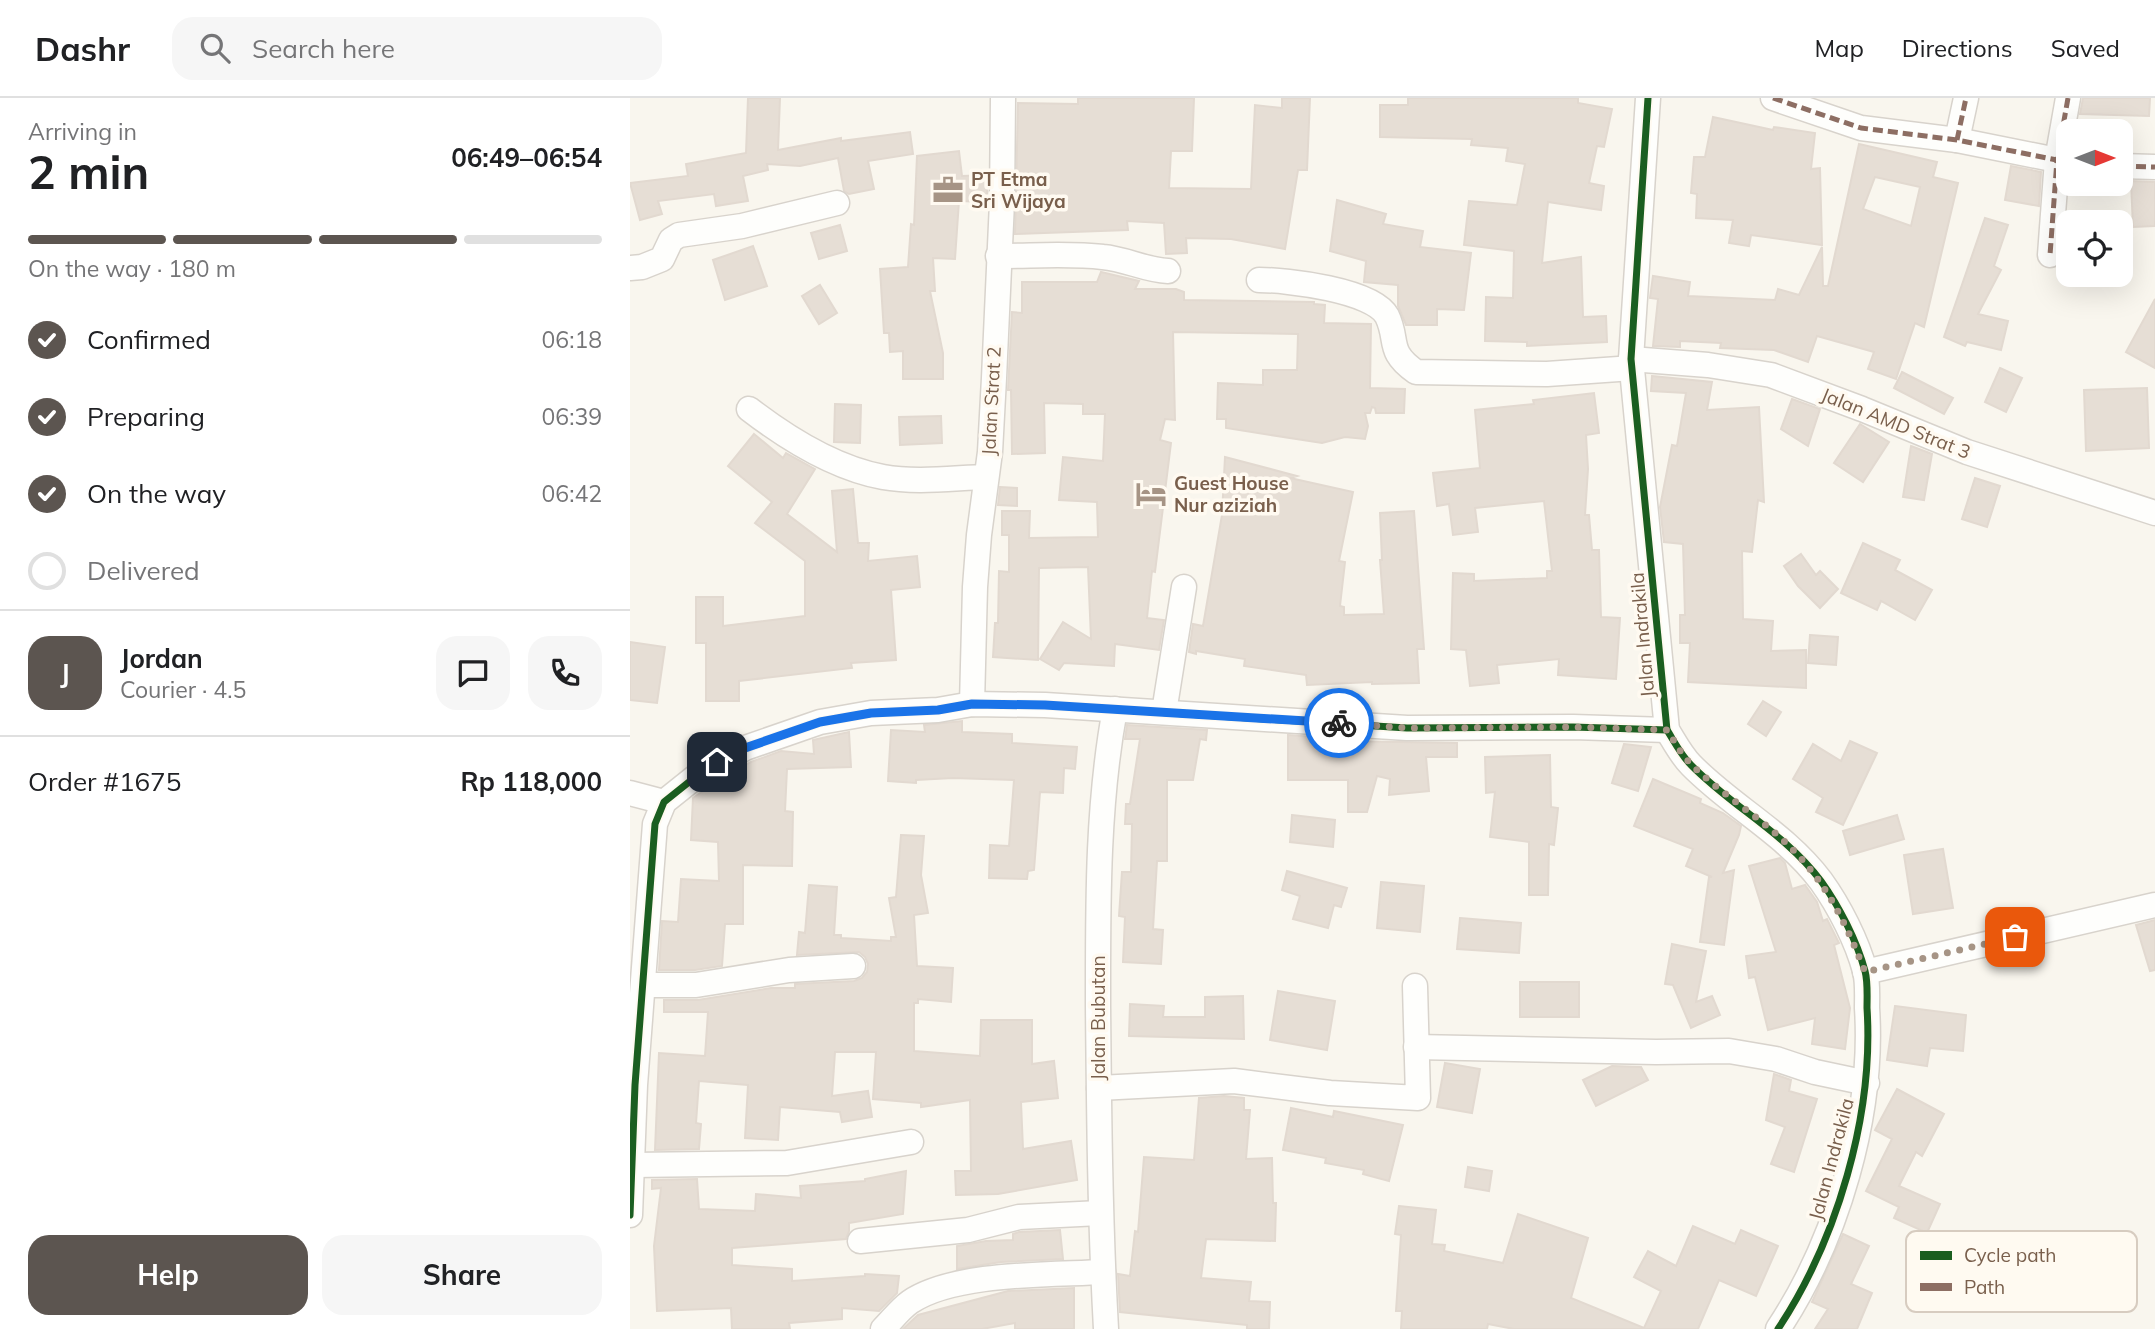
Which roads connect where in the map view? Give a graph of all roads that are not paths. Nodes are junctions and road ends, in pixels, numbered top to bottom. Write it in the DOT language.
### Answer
graph roads {
  1 [pos="1003,98"];
  2 [pos="1648,98"];
  3 [pos="1773,98"];
  4 [pos="1966,98"];
  5 [pos="2068,98"];
  6 [pos="2066,119"];
  7 [pos="1957,140"];
  8 [pos="2056,159"];
  9 [pos="2133,166"];
  10 [pos="2155,167"];
  11 [pos="2058,196"];
  12 [pos="837,202"];
  13 [pos="2050,255"];
  14 [pos="998,256"];
  15 [pos="630,268"];
  16 [pos="1168,271"];
  17 [pos="1259,280"];
  18 [pos="1632,364"];
  19 [pos="749,408"];
  20 [pos="986,477"];
  21 [pos="2155,513"];
  22 [pos="1184,587"];
  23 [pos="972,704"];
  24 [pos="1115,709"];
  25 [pos="1164,712"];
  26 [pos="1667,730"];
  27 [pos="630,793"];
  28 [pos="664,802"];
  29 [pos="2155,905"];
  30 [pos="853,966"];
  31 [pos="1865,972"];
  32 [pos="643,985"];
  33 [pos="1415,986"];
  34 [pos="1416,1048"];
  35 [pos="1867,1083"];
  36 [pos="1099,1088"];
  37 [pos="911,1142"];
  38 [pos="633,1165"];
  39 [pos="1100,1213"];
  40 [pos="630,1215"];
  41 [pos="860,1241"];
  42 [pos="1103,1272"];
  43 [pos="883,1329"];
  44 [pos="1105,1329"];
  45 [pos="1778,1329"];
  1 -- 14 [label="street, Jalan Strat 2"];
  2 -- 18 [label="street, Jalan Indrakila"];
  3 -- 7 [label="street"];
  4 -- 7 [label="street"];
  5 -- 6 [label="street"];
  7 -- 8 [label="street"];
  9 -- 10 [label="street"];
  11 -- 13 [label="street"];
  12 -- 15 [label="street"];
  14 -- 16 [label="street"];
  14 -- 20 [label="street, Jalan Strat 2"];
  17 -- 18 [label="street, Jalan AMD Strat 3"];
  18 -- 21 [label="street, Jalan AMD Strat 3"];
  18 -- 26 [label="street, Jalan Indrakila"];
  19 -- 20 [label="street"];
  20 -- 23 [label="street, Jalan Strat 2"];
  22 -- 25 [label="street"];
  23 -- 24 [label="street"];
  23 -- 28 [label="street"];
  24 -- 25 [label="street"];
  24 -- 36 [label="street, Jalan Bubutan"];
  25 -- 26 [label="street"];
  26 -- 31 [label="street, Jalan Indrakila"];
  27 -- 28 [label="street"];
  28 -- 32 [label="street"];
  29 -- 31 [label="street"];
  30 -- 32 [label="street"];
  31 -- 35 [label="street, Jalan Indrakila"];
  32 -- 38 [label="street"];
  33 -- 34 [label="street"];
  34 -- 35 [label="street"];
  34 -- 36 [label="street"];
  35 -- 45 [label="street, Jalan Indrakila"];
  36 -- 39 [label="street, Jalan Bubutan"];
  37 -- 38 [label="street"];
  38 -- 40 [label="street"];
  39 -- 41 [label="street"];
  39 -- 42 [label="street, Jalan Bubutan"];
  42 -- 43 [label="street"];
  42 -- 44 [label="street, Jalan Bubutan"];
}
